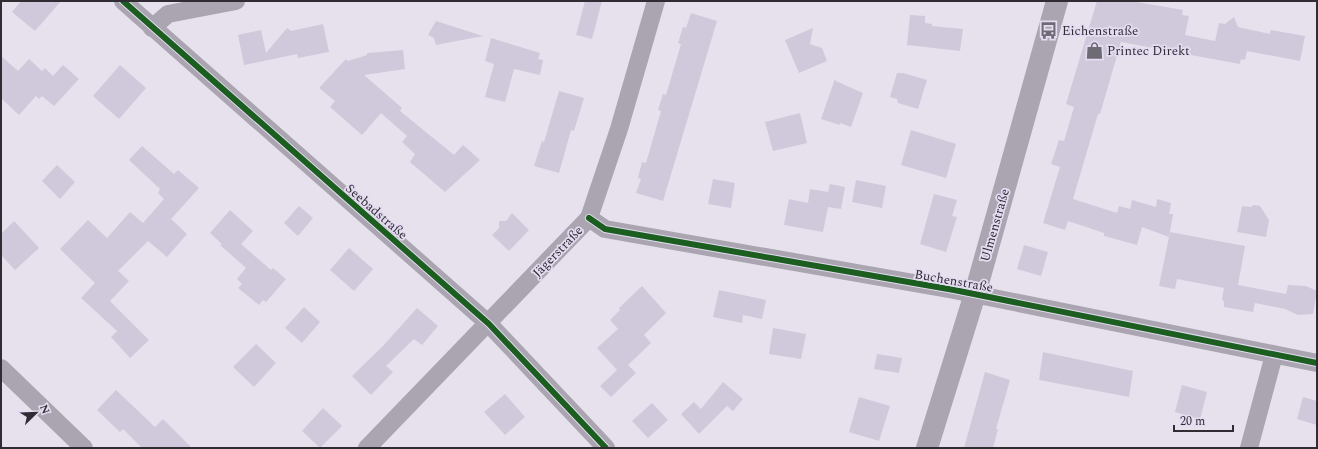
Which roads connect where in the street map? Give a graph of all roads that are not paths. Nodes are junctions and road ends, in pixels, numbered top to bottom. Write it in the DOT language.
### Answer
graph roads {
  1 [pos="122,1"];
  2 [pos="236,1"];
  3 [pos="656,1"];
  4 [pos="1057,1"];
  5 [pos="152,28"];
  6 [pos="589,218"];
  7 [pos="975,294"];
  8 [pos="489,324"];
  9 [pos="1274,355"];
  10 [pos="1317,363"];
  11 [pos="1,368"];
  12 [pos="84,448"];
  13 [pos="367,448"];
  14 [pos="606,448"];
  15 [pos="927,448"];
  16 [pos="1248,448"];
  1 -- 5 [label="street, Seebadstraße"];
  2 -- 5 [label="street"];
  3 -- 6 [label="street, Jägerstraße"];
  4 -- 7 [label="street, Ulmenstraße"];
  5 -- 8 [label="street, Seebadstraße"];
  6 -- 7 [label="street, Buchenstraße"];
  6 -- 8 [label="street, Jägerstraße"];
  7 -- 9 [label="street, Buchenstraße"];
  7 -- 15 [label="street, Ulmenstraße"];
  8 -- 13 [label="street, Jägerstraße"];
  8 -- 14 [label="street, Seebadstraße"];
  9 -- 10 [label="street, Buchenstraße"];
  9 -- 16 [label="street"];
  11 -- 12 [label="street"];
}
